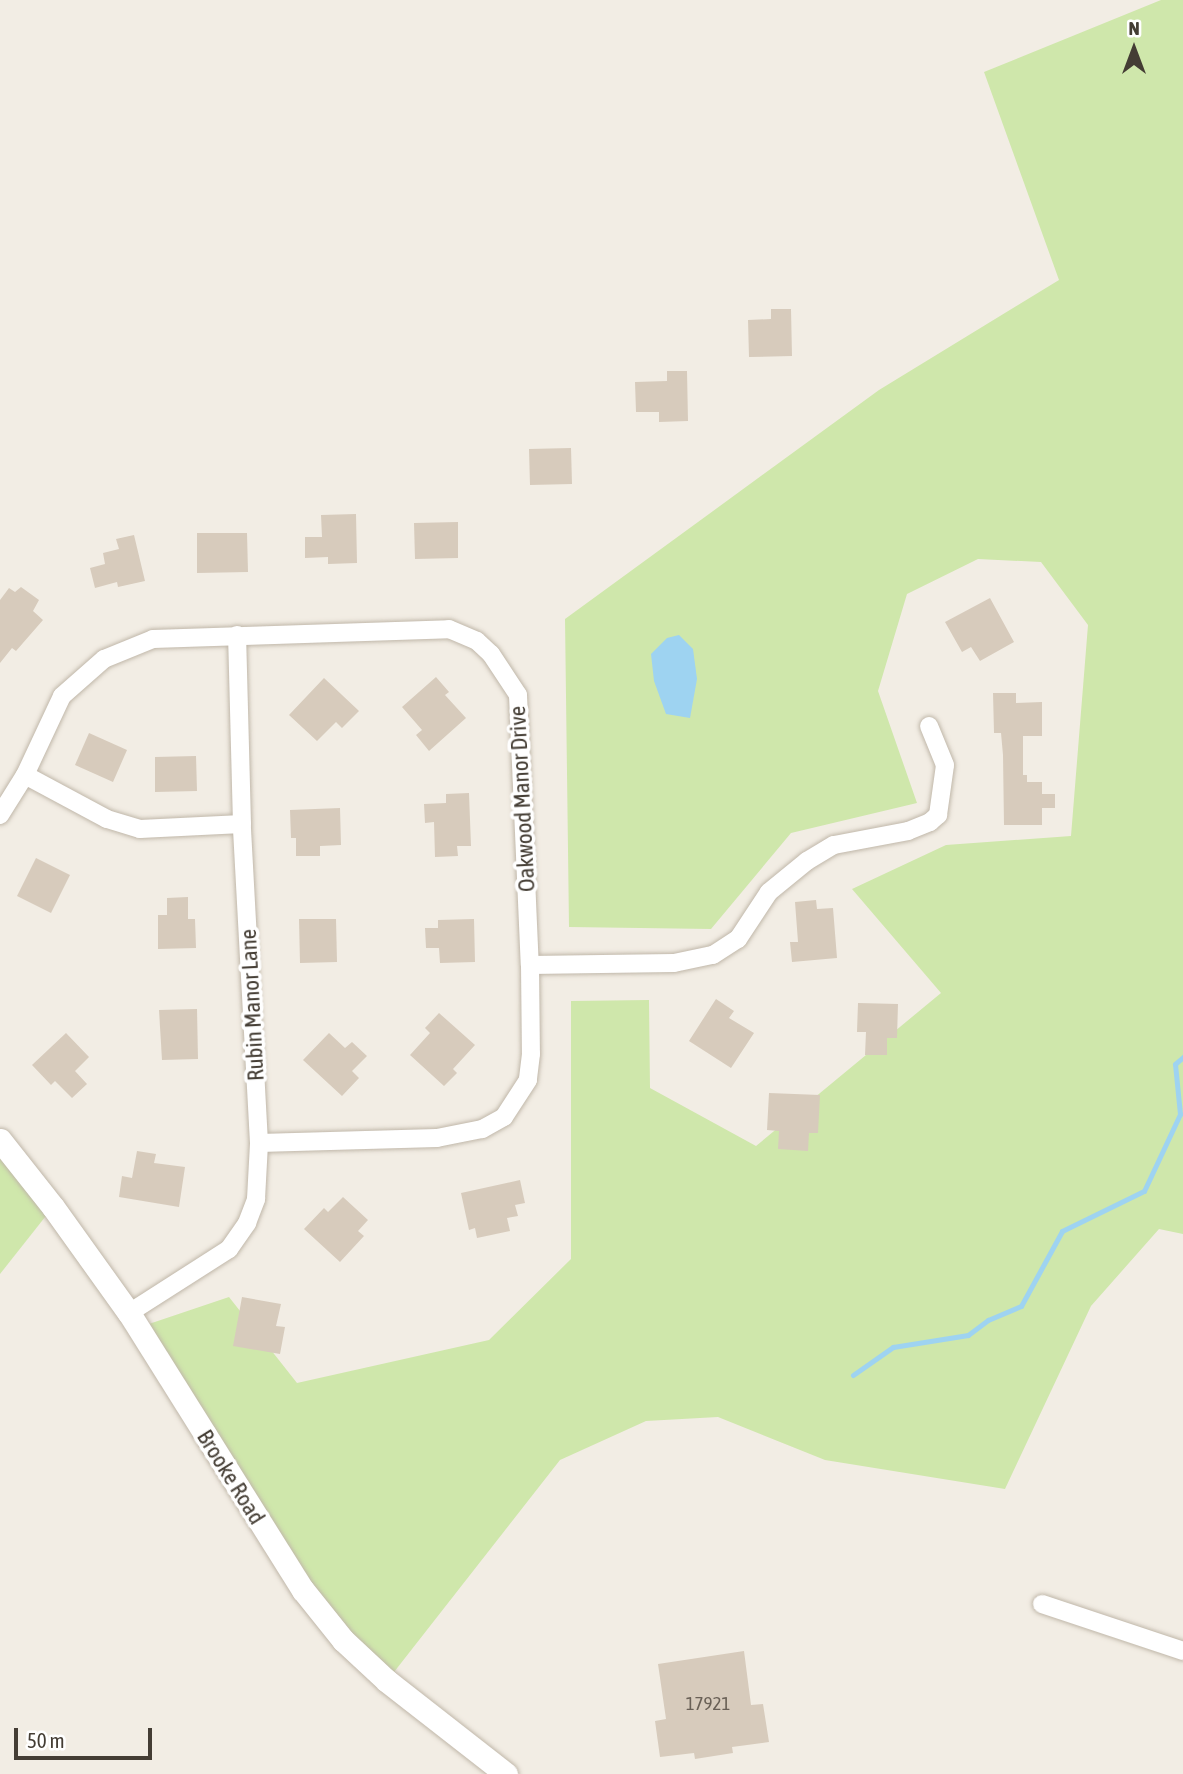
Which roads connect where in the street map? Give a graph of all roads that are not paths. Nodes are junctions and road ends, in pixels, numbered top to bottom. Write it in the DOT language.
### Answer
graph roads {
  1 [pos="237,635"];
  2 [pos="929,726"];
  3 [pos="25,775"];
  4 [pos="0,815"];
  5 [pos="242,824"];
  6 [pos="530,965"];
  7 [pos="0,1140"];
  8 [pos="259,1143"];
  9 [pos="128,1313"];
  10 [pos="1042,1604"];
  11 [pos="1183,1651"];
  12 [pos="506,1774"];
  1 -- 3 [label="street, Oakwood Manor Drive"];
  1 -- 5 [label="street, Rubin Manor Lane"];
  1 -- 6 [label="street, Oakwood Manor Drive"];
  2 -- 6 [label="street"];
  3 -- 4 [label="street, Oakwood Manor Drive"];
  3 -- 5 [label="street"];
  5 -- 8 [label="street, Rubin Manor Lane"];
  6 -- 8 [label="street, Oakwood Manor Drive"];
  7 -- 9 [label="street, Brooke Road"];
  8 -- 9 [label="street, Rubin Manor Lane"];
  9 -- 12 [label="street, Brooke Road"];
  10 -- 11 [label="street"];
}
